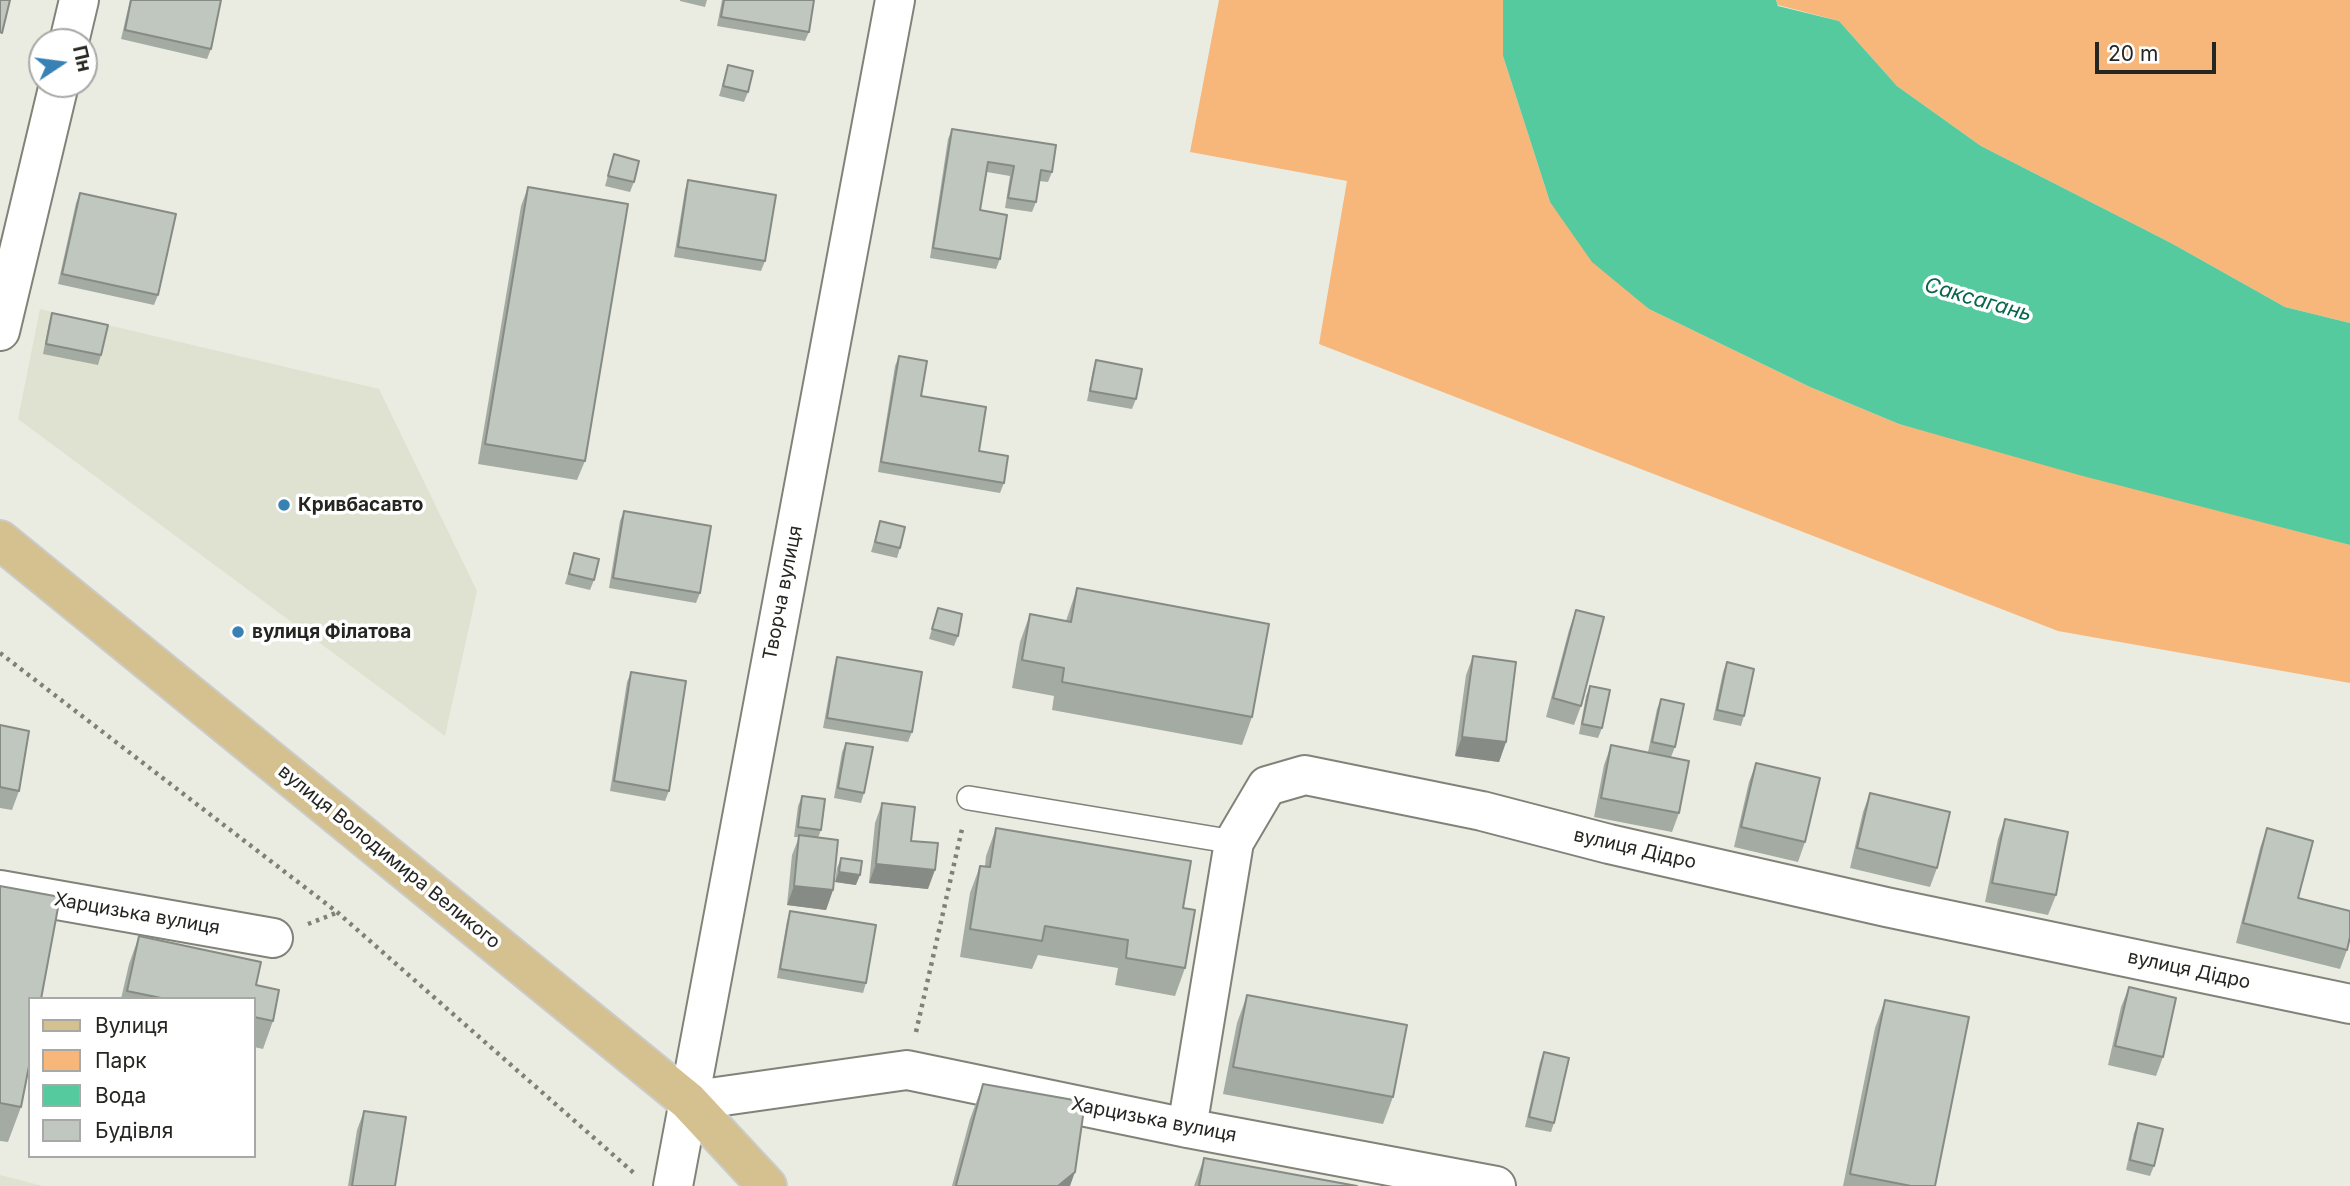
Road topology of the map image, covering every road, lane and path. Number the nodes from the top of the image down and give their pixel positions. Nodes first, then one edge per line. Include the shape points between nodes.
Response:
1 (79, 0) edge
2 (895, 0) edge
3 (72, 28) edge
4 (56, 98) edge
5 (0, 331) edge
6 (0, 540) edge
7 (0, 653) edge
8 (969, 798) joint
9 (1234, 842) junction
10 (0, 890) edge
11 (274, 937) dead end
12 (2350, 1004) edge
13 (907, 1070) junction
14 (688, 1101) junction
15 (1187, 1128) junction
16 (1433, 1179) edge
17 (656, 1181) edge
18 (767, 1186) edge
19 (1496, 1186) edge

1 - 3 street
2 - 14 street, Творча вулиця
4 - 5 street
6 - 14 main road, вулиця Володимира Великого
7 - 17 path via 337,912
8 - 9 lane
8 - 13 path
9 - 12 street, вулиця Дідро via 1267,786 1305,775 1482,811 1886,907
9 - 15 street, вулиця Дідро
10 - 11 street, Харцизька вулиця
13 - 14 street, Харцизька вулиця
13 - 15 street, Харцизька вулиця
14 - 17 street, Творча вулиця
14 - 18 main road, вулиця Володимира Великого
15 - 16 street, Харцизька вулиця
16 - 19 street, Харцизька вулиця

